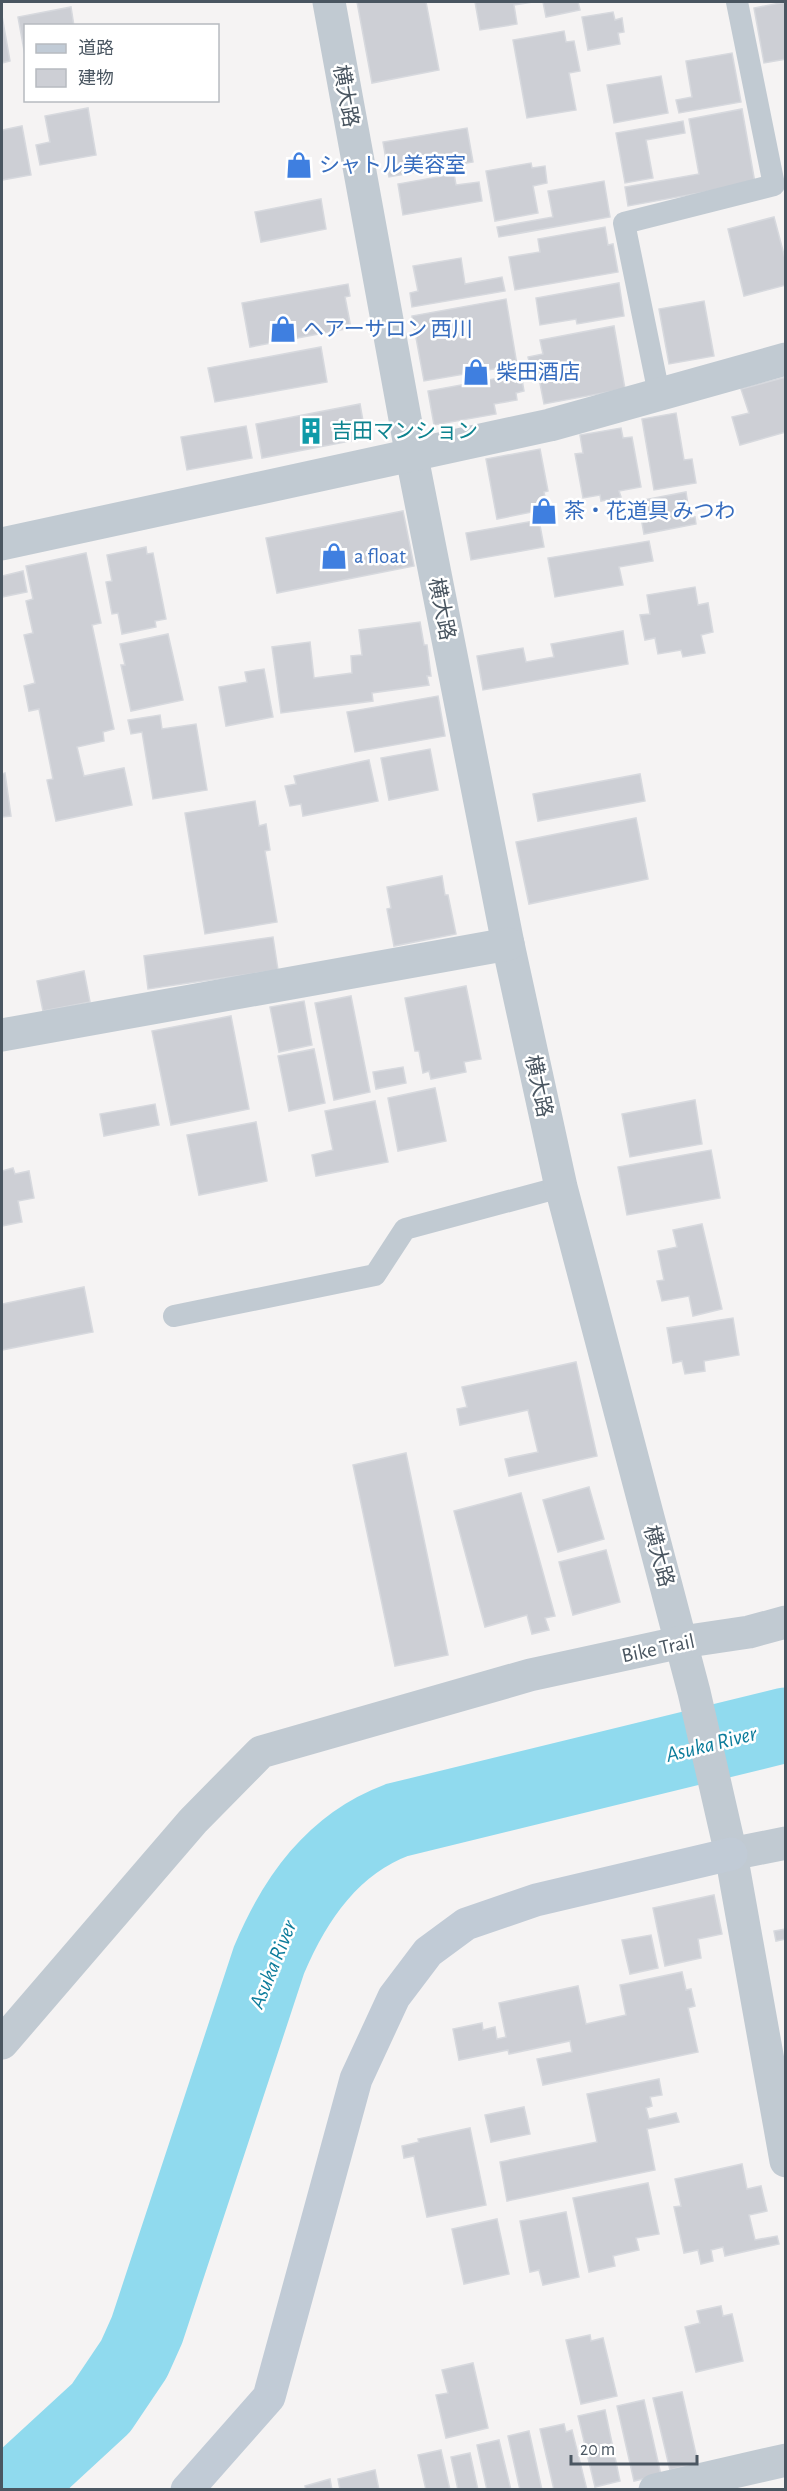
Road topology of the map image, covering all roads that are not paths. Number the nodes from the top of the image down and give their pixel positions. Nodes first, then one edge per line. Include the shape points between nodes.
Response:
1 (329, 2) edge
2 (737, 2) edge
3 (786, 359) edge
4 (659, 394) junction
5 (412, 457) junction
6 (2, 544) edge
7 (508, 944) junction
8 (2, 1035) edge
9 (561, 1187) junction
10 (174, 1316) dead end
11 (786, 1622) edge
12 (682, 1642) junction
13 (786, 1843) edge
14 (731, 1854) junction
15 (2, 2043) edge
16 (786, 2161) edge
17 (786, 2460) edge
18 (187, 2490) edge
19 (655, 2490) edge

1 - 5 street, 横大路
2 - 4 lane via 774,185 624,223
3 - 4 street
4 - 5 street via 550,425
5 - 6 street
5 - 7 street, 横大路
7 - 8 street
7 - 9 street, 横大路
9 - 10 lane via 405,1229 375,1275
9 - 12 street, 横大路
11 - 12 street, Bike Trail
12 - 14 street, 横大路
12 - 15 street, Bike Trail via 530,1675 261,1752 193,1821
13 - 14 street
14 - 16 street, 横大路
14 - 18 street via 536,1900 466,1924 428,1952 394,1997 356,2079 268,2397
17 - 19 street

